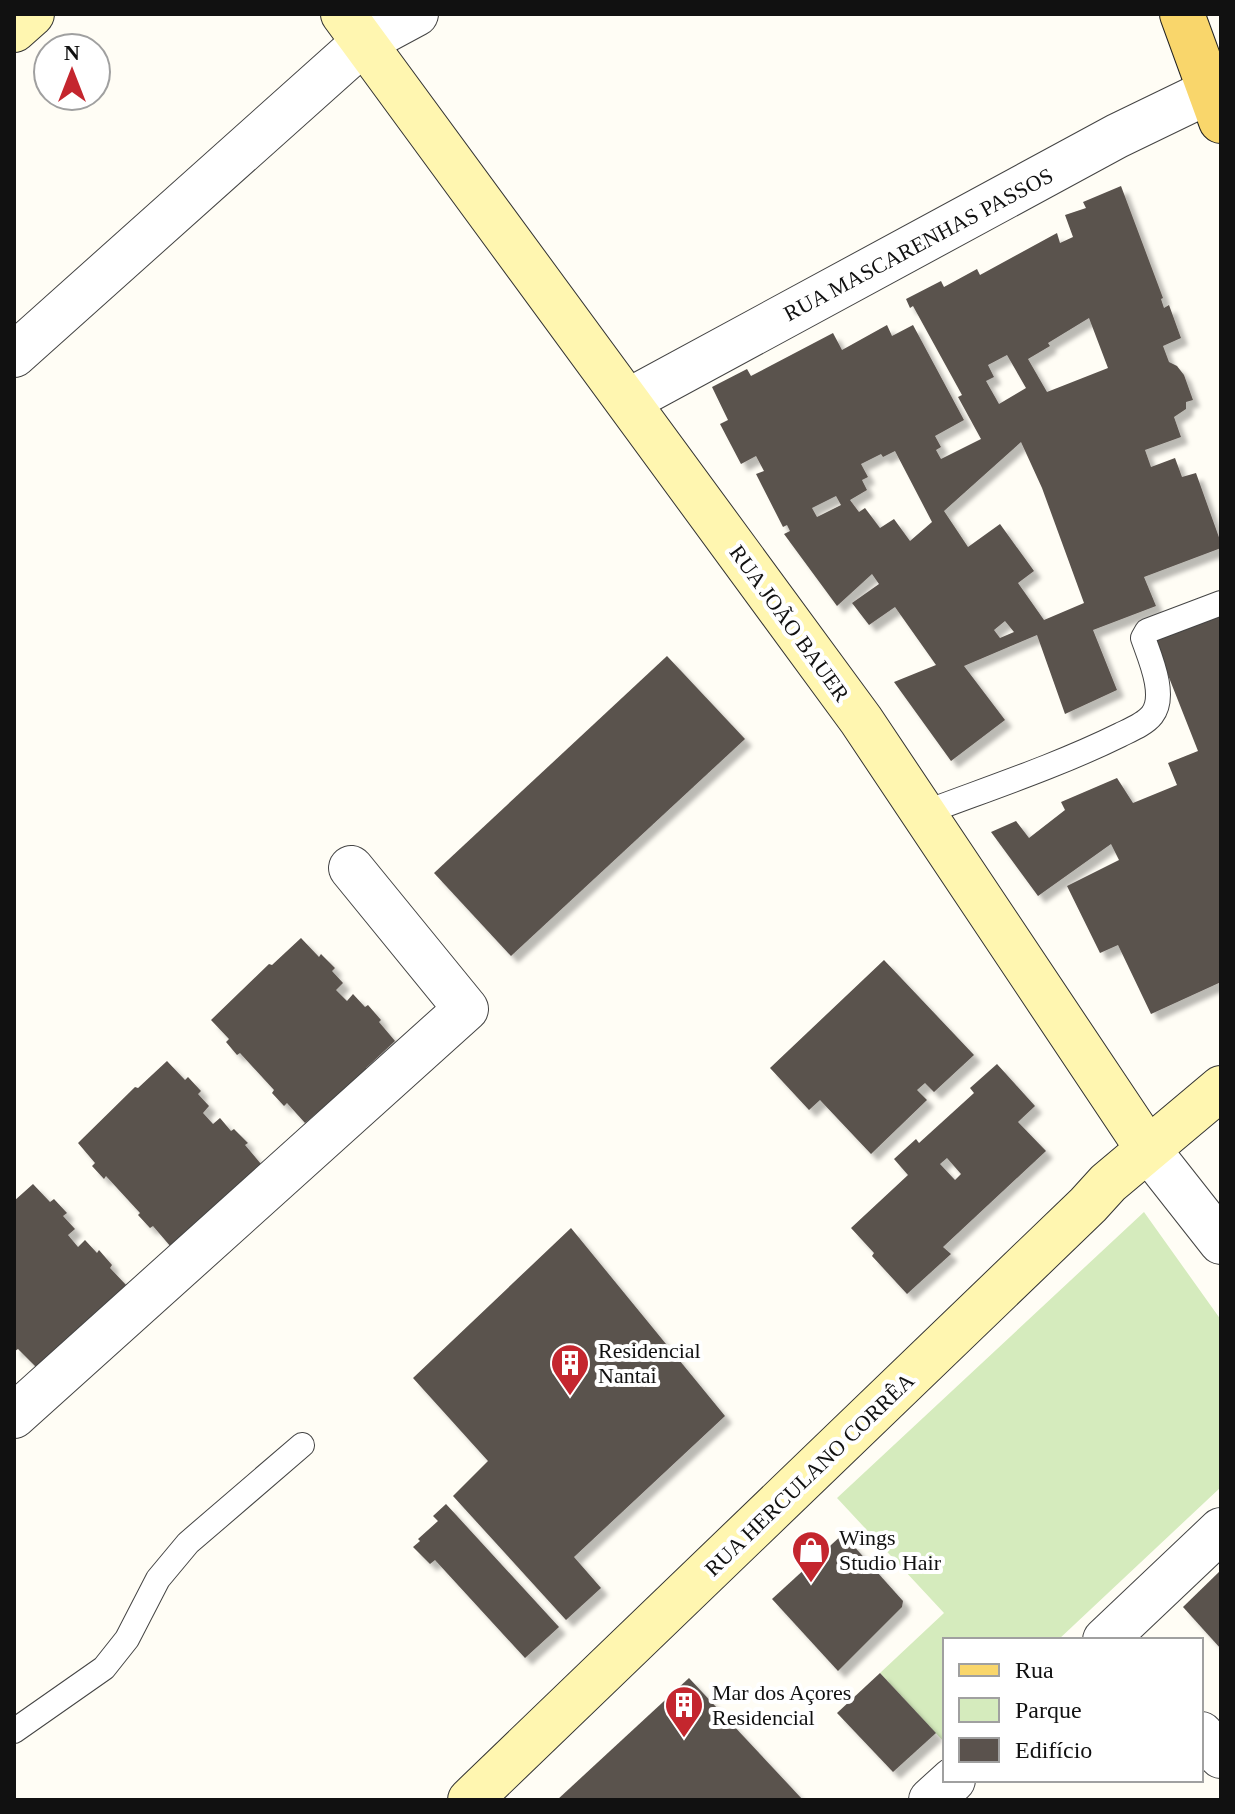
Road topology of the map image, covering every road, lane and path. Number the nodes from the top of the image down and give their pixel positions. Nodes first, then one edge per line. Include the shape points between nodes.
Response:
1 (32, 14) edge
2 (416, 14) edge
3 (1182, 14) edge
4 (353, 28) edge
5 (14, 30) edge
6 (1216, 106) edge
7 (14, 355) edge
8 (628, 401) junction
9 (1221, 603) edge
10 (924, 813) junction
11 (351, 868) dead end
12 (1221, 1088) edge
13 (1147, 1148) junction
14 (1221, 1242) edge
15 (14, 1416) edge
16 (302, 1445) dead end
17 (1221, 1530) edge
18 (1112, 1638) edge
19 (14, 1731) edge
20 (1203, 1736) edge
21 (1221, 1756) edge
22 (951, 1782) edge
23 (470, 1800) edge
24 (931, 1800) edge

1 - 5 street
2 - 4 street
3 - 6 main road
4 - 7 street
4 - 8 street, RUA JOÃO BAUER
6 - 8 street, RUA MASCARENHAS PASSOS via 1117,136
8 - 10 street, RUA JOÃO BAUER
9 - 10 lane via 1147,631 1143,638 1159,696 1152,715 1089,750
10 - 13 street, RUA JOÃO BAUER
11 - 15 street via 466,1009
12 - 13 street, RUA HERCULANO CORRÊA
13 - 14 street, RUA JOÃO BAUER
13 - 23 street, RUA HERCULANO CORRÊA
16 - 19 lane via 188,1543 158,1579 127,1639 104,1668
17 - 18 street
20 - 21 street
22 - 24 street

